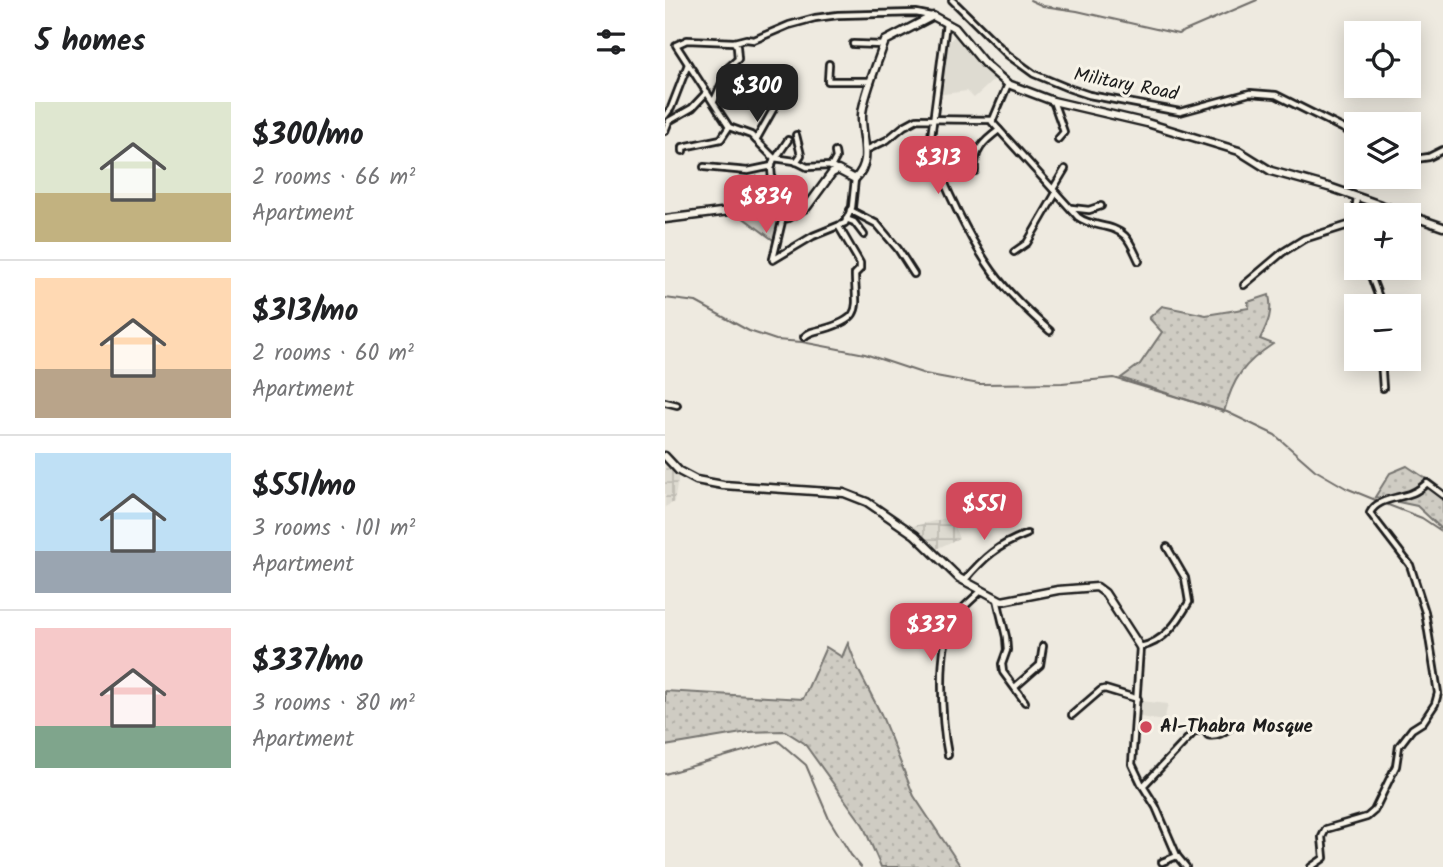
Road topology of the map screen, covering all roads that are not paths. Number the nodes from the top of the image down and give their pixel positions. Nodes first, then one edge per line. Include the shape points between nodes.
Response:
1 (952, 0) edge
2 (933, 16) junction
3 (946, 23) junction
4 (734, 42) junction
5 (853, 44) dead end
6 (883, 45) junction
7 (688, 64) junction
8 (829, 64) dead end
9 (872, 80) junction
10 (1007, 84) junction
11 (707, 93) junction
12 (1053, 101) junction
13 (713, 102) junction
14 (774, 108) dead end
15 (665, 116) edge
16 (933, 120) junction
17 (993, 120) junction
18 (729, 127) junction
19 (1344, 129) edge
20 (999, 130) junction
21 (665, 131) edge
22 (796, 135) dead end
23 (1059, 139) dead end
24 (756, 140) junction
25 (788, 140) dead end
26 (866, 150) junction
27 (1443, 150) edge
28 (683, 151) dead end
29 (835, 152) dead end
30 (775, 158) junction
31 (1421, 159) edge
32 (796, 162) junction
33 (772, 166) junction
34 (704, 167) dead end
35 (835, 169) junction
36 (1065, 169) dead end
37 (975, 172) dead end
38 (855, 179) junction
39 (1054, 191) junction
40 (1357, 197) junction
41 (749, 203) junction
42 (1357, 203) edge
43 (1101, 206) dead end
44 (1069, 207) junction
45 (850, 210) junction
46 (783, 217) junction
47 (665, 219) edge
48 (846, 219) junction
49 (1344, 226) edge
50 (839, 227) junction
51 (1443, 227) edge
52 (864, 234) dead end
53 (1014, 252) dead end
54 (1139, 261) dead end
55 (914, 274) dead end
56 (1244, 285) dead end
57 (1050, 331) dead end
58 (804, 337) dead end
59 (1382, 371) edge
60 (1384, 388) dead end
61 (665, 402) edge
62 (677, 405) dead end
63 (665, 456) edge
64 (1443, 495) edge
65 (1027, 534) dead end
66 (1167, 547) dead end
67 (964, 581) junction
68 (981, 591) junction
69 (997, 599) junction
70 (1043, 646) dead end
71 (1140, 648) junction
72 (1015, 687) junction
73 (1138, 699) junction
74 (1025, 702) dead end
75 (1072, 715) dead end
76 (1231, 727) dead end
77 (948, 755) dead end
78 (1143, 786) junction
79 (1177, 856) junction
80 (1162, 862) dead end
81 (1187, 867) edge
82 (1311, 867) edge

1 - 19 street, Military Road via 1008,55 1060,85 1180,112 1250,93 1276,94
2 - 3 street
2 - 4 street via 883,13 815,18 754,40
2 - 6 street
3 - 10 street
3 - 16 street
4 - 7 street via 687,40 676,45
4 - 13 street via 739,59 729,67
5 - 6 street
6 - 9 street
7 - 11 street
7 - 15 street
8 - 9 street via 828,80
9 - 26 street via 862,114
10 - 12 street
10 - 17 street
11 - 13 street
11 - 21 street via 669,121
12 - 23 street via 1063,132
12 - 40 street via 1239,151 1271,171
13 - 18 street
14 - 24 street
16 - 17 street
16 - 26 street via 917,119
16 - 57 street via 932,153 969,233 992,272
17 - 20 street
18 - 24 street
18 - 28 street via 721,139 683,147
20 - 37 street via 983,142
20 - 39 street
22 - 32 street via 801,155
24 - 30 street
25 - 30 street
26 - 38 street
27 - 31 street
29 - 35 street
30 - 32 street
30 - 33 street
32 - 35 street
33 - 34 street via 748,171
33 - 41 street via 772,180
35 - 38 street
35 - 46 street via 807,207
36 - 39 street
38 - 45 street
39 - 44 street
39 - 53 street via 1027,243
40 - 42 street
40 - 51 street
41 - 46 street
41 - 47 street via 729,211
43 - 44 street via 1089,211
44 - 54 street via 1085,223 1114,228 1126,237
45 - 48 street
45 - 55 street via 877,224
46 - 50 street via 773,260 813,236
48 - 50 street
48 - 52 street
49 - 56 street via 1304,239
50 - 58 street via 860,263 855,274 858,306 854,314
59 - 60 street
61 - 62 street
63 - 67 street via 679,471 697,480 844,493 867,502 915,535
64 - 82 street via 1427,483 1416,492 1372,507 1370,513 1410,565 1425,612 1438,693 1423,722 1399,746 1396,766 1374,811 1326,829 1324,858
65 - 67 street via 1003,543
66 - 71 street via 1185,578 1189,602 1173,627 1155,643
67 - 68 street
68 - 69 street
68 - 77 street via 953,620 944,655
69 - 71 street via 1097,587
69 - 72 street via 1006,637 1003,672
70 - 72 street via 1040,665
71 - 73 street
72 - 74 street
73 - 75 street via 1105,689
73 - 78 street via 1132,764
76 - 78 street via 1213,736 1203,728 1193,733
78 - 79 street
79 - 80 street
79 - 81 street

